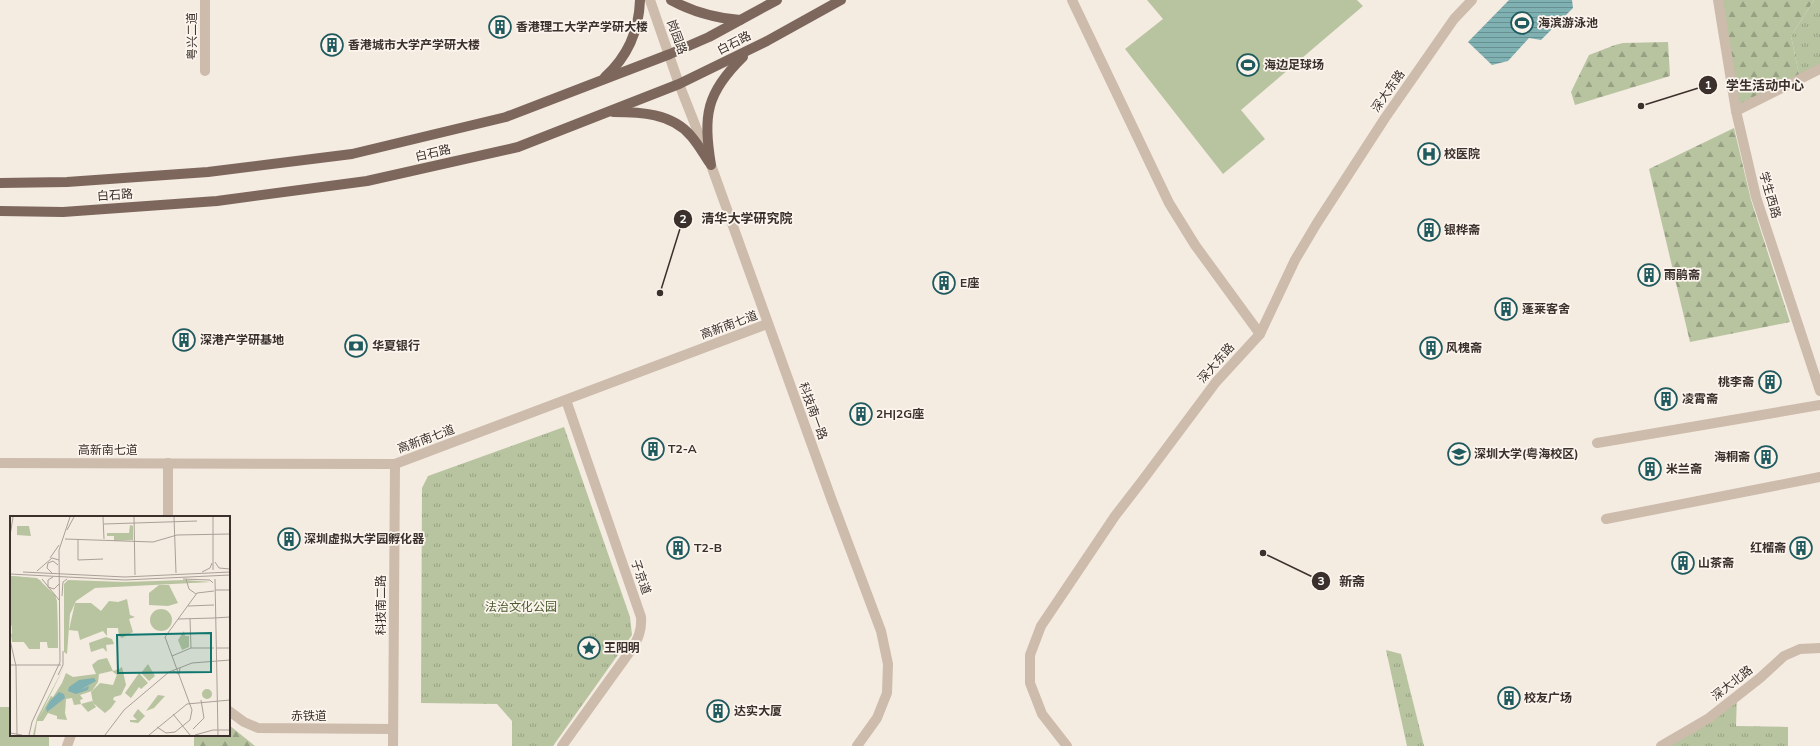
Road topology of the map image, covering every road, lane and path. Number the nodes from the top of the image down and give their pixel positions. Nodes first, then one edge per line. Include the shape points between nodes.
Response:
1 (205, 0) edge
2 (640, 0) edge
3 (650, 0) edge
4 (670, 0) edge
5 (777, 0) edge
6 (841, 0) edge
7 (1072, 0) edge
8 (1472, 0) edge
9 (1718, 0) edge
10 (740, 20) junction
11 (751, 49) junction
12 (670, 54) junction
13 (1820, 69) edge
14 (205, 72) dead end
15 (601, 81) junction
16 (680, 84) junction
17 (608, 112) junction
18 (1736, 112) junction
19 (711, 165) junction
20 (0, 183) edge
21 (0, 211) edge
22 (767, 324) junction
23 (1260, 334) junction
24 (1820, 391) edge
25 (566, 400) junction
26 (1820, 406) edge
27 (1597, 443) dead end
28 (0, 463) edge
29 (168, 463) junction
30 (395, 464) junction
31 (1820, 477) edge
32 (168, 516) edge
33 (1606, 519) dead end
34 (1820, 648) edge
35 (230, 712) edge
36 (393, 729) junction
37 (71, 736) edge
38 (67, 746) edge
39 (393, 746) edge
40 (562, 746) edge
41 (857, 746) edge
42 (1067, 746) edge
43 (1661, 746) edge

1 - 14 street, 粤兴二道
2 - 15 main road via 637,24 630,44 616,67
3 - 12 street, 岗园路
4 - 10 main road via 703,14
5 - 10 main road, 白石路
6 - 11 main road, 白石路
7 - 23 street via 1169,203 1195,245
8 - 23 street, 深大东路 via 1454,19 1385,118 1326,210 1295,260
9 - 18 street, 学生西路
10 - 12 main road, 白石路
11 - 16 main road, 白石路
11 - 19 main road via 730,70 713,94 708,115 707,140
12 - 15 main road, 白石路
12 - 16 street, 岗园路
13 - 18 street
15 - 20 main road, 白石路 via 506,117 352,154 208,172 67,182
16 - 17 main road, 白石路
16 - 19 street, 科技南一路
17 - 19 main road via 652,114 679,125 691,135
17 - 21 main road, 白石路 via 518,147 367,181 217,202 63,212
18 - 24 street, 学生西路 via 1756,197
19 - 22 street, 科技南一路
22 - 25 street, 高新南七道
22 - 41 street, 科技南一路 via 886,649 889,680 887,693 877,718
23 - 42 street, 深大东路 via 1216,382 1115,516 1041,626 1030,655 1030,684 1042,714
25 - 30 street, 高新南七道
25 - 40 street, 子京道 via 641,623 640,636 632,650
26 - 27 street
28 - 29 street, 高新南七道
29 - 30 street, 高新南七道
29 - 32 street
30 - 36 street, 科技南二路
31 - 33 street
34 - 43 street, 深大北路 via 1800,649 1784,656 1709,718
35 - 36 street, 赤铁道 via 258,728
36 - 39 street, 科技南二路
37 - 38 street

